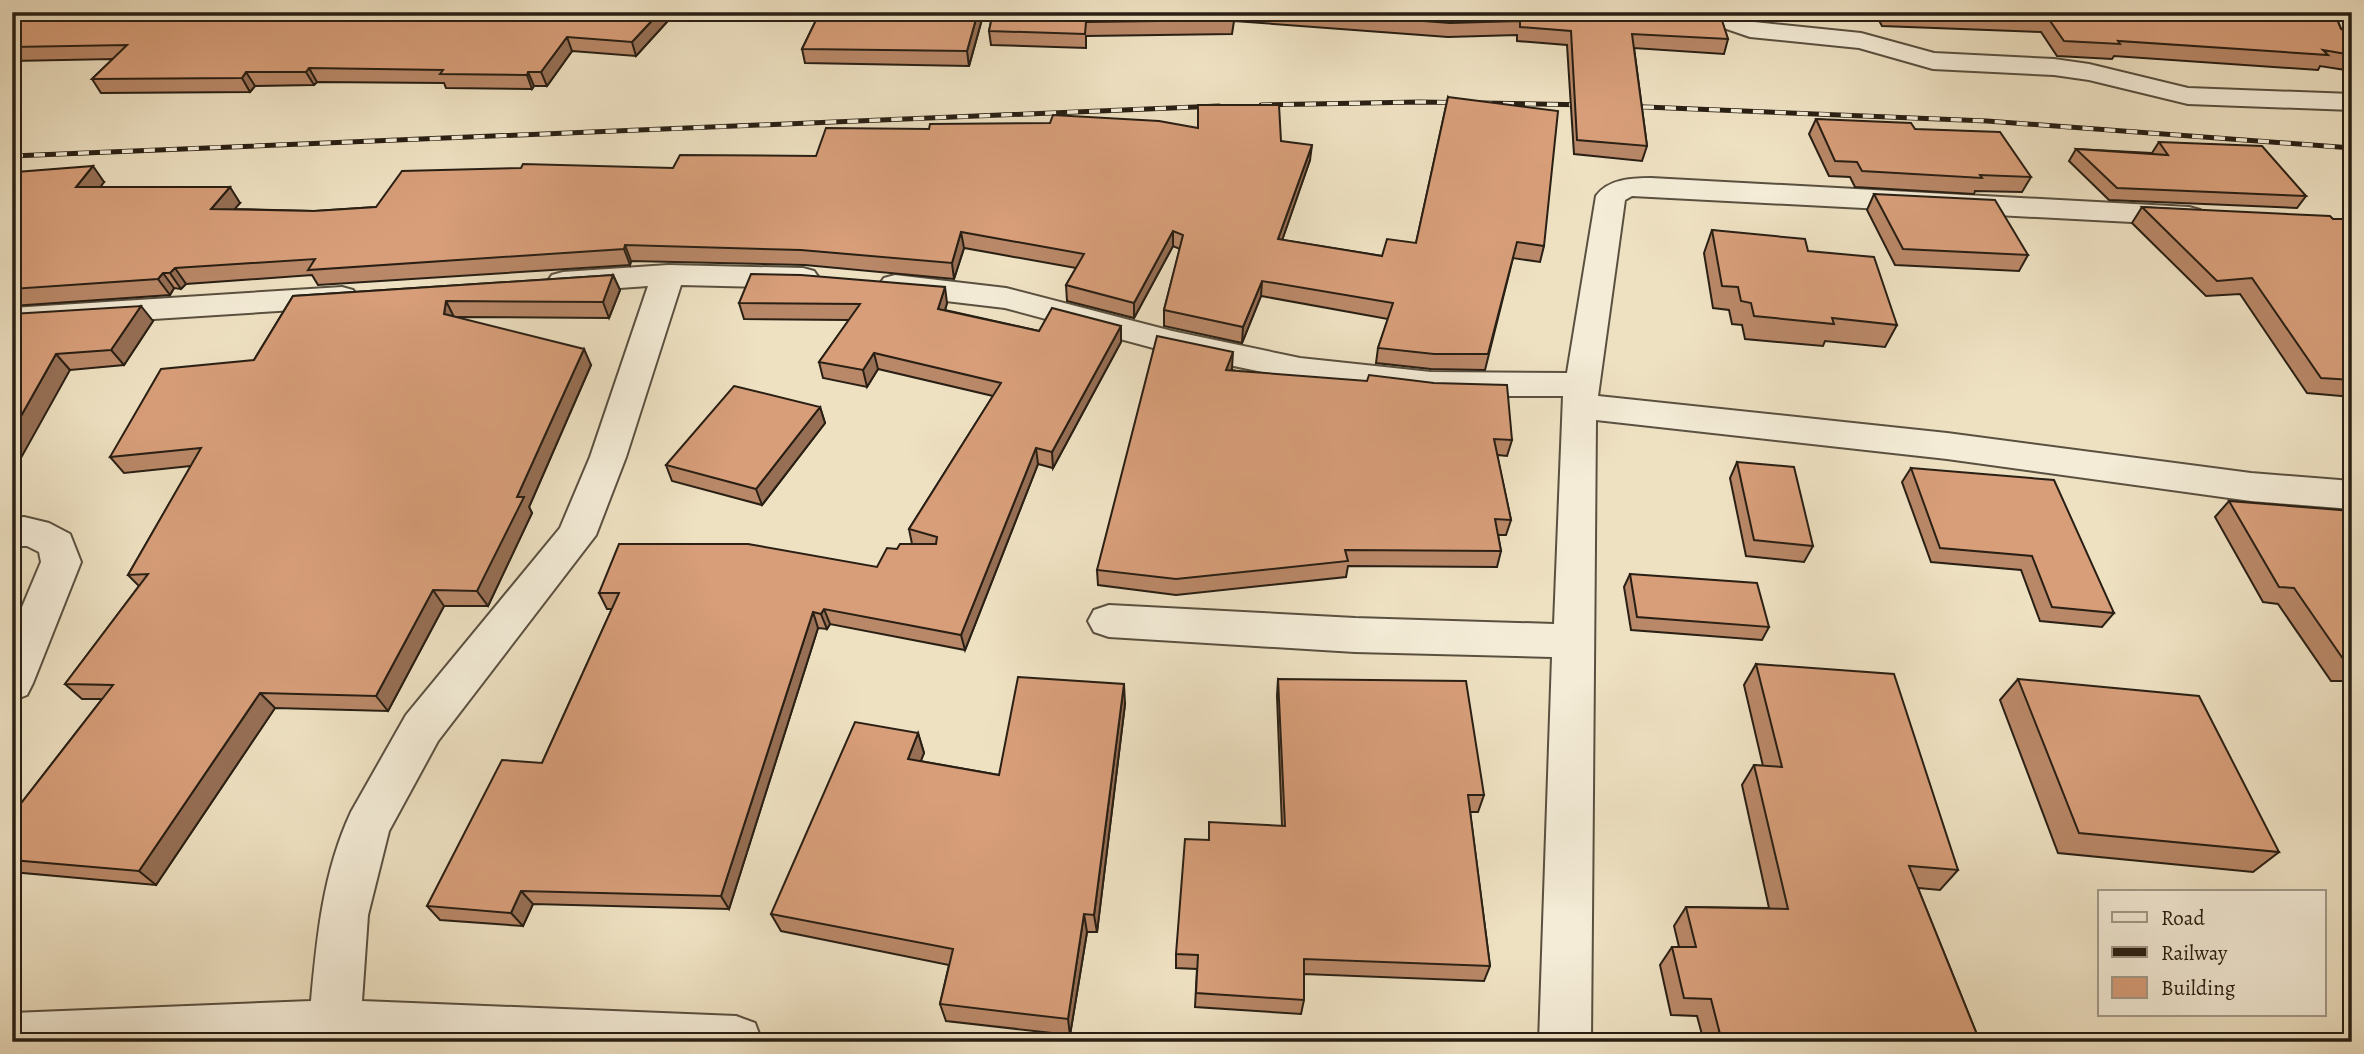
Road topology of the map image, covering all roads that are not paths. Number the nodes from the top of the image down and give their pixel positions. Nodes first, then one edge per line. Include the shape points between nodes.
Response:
1 (1715, 12) edge
2 (2352, 103) edge
3 (2220, 217) edge
4 (668, 275) junction
5 (830, 280) edge
6 (869, 283) edge
7 (529, 285) edge
8 (378, 295) edge
9 (12, 318) edge
10 (1579, 396) junction
11 (2352, 495) edge
12 (12, 532) edge
13 (1109, 621) dead end
14 (1575, 641) junction
15 (12, 683) edge
16 (335, 1026) junction
17 (12, 1039) edge
18 (736, 1042) edge
19 (1565, 1042) edge

1 - 2 street via 1750,29 1842,38 1933,61 2066,69 2188,96
3 - 10 street via 1676,188 1617,191 1611,197
4 - 5 street
4 - 7 street
4 - 16 street via 577,535 422,728 368,827 343,915
6 - 10 street via 1006,298 1172,342 1300,369
8 - 9 street
10 - 11 street via 2251,487
10 - 14 street
12 - 15 street via 40,533 56,544 61,562
13 - 14 street
14 - 19 street
16 - 17 street
16 - 18 street

